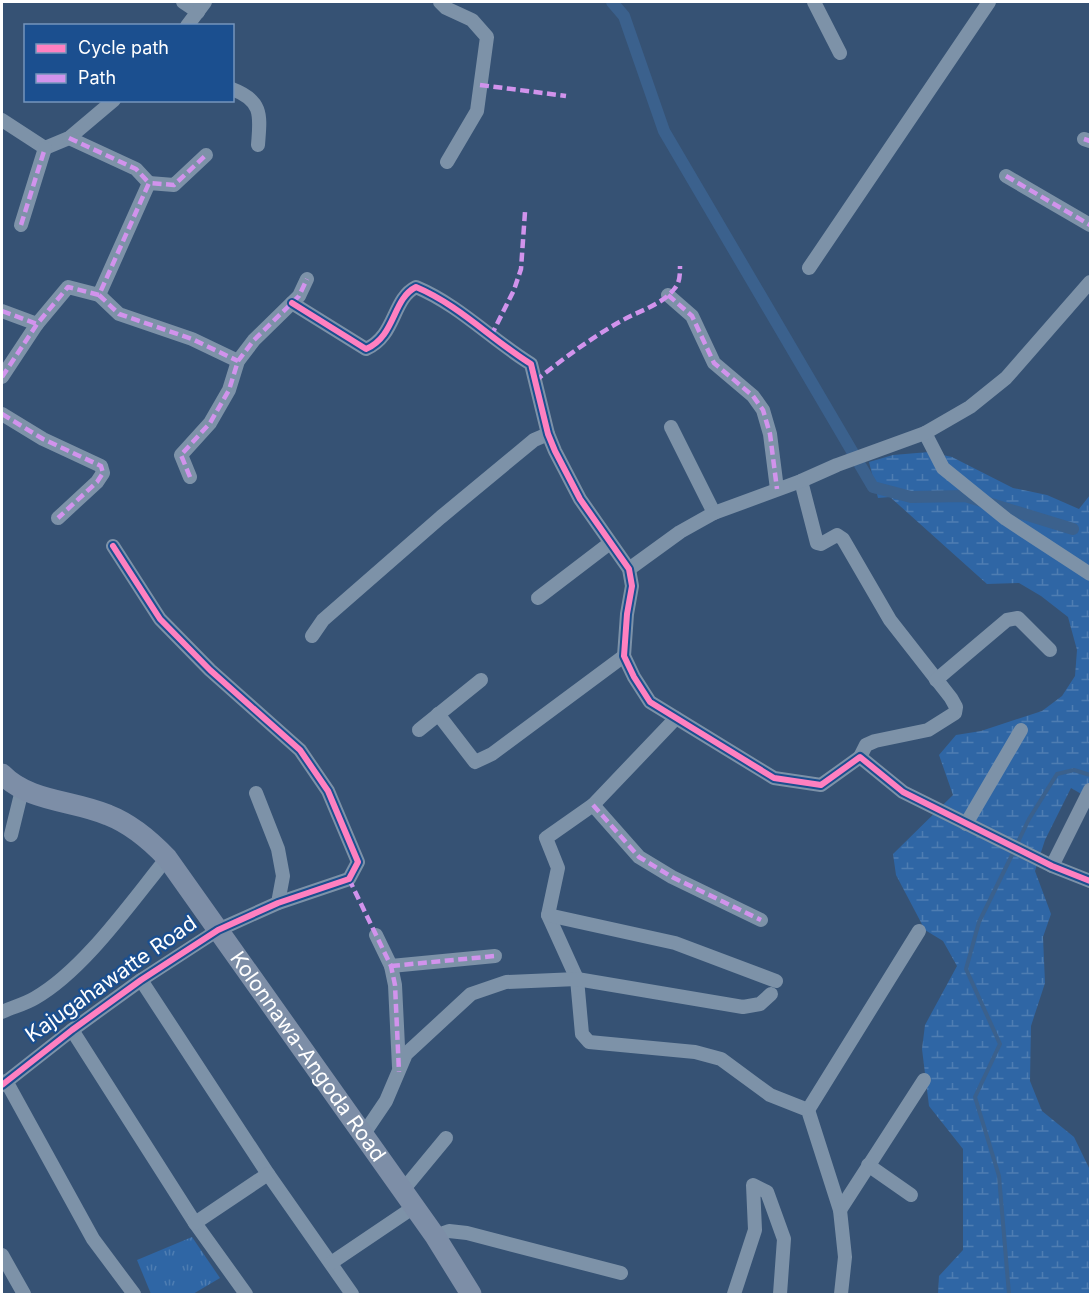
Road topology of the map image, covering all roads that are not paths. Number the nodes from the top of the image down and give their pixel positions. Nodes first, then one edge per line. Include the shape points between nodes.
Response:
1 (183, 2) edge
2 (440, 2) edge
3 (814, 2) edge
4 (989, 2) edge
5 (201, 7) edge
6 (188, 24) edge
7 (840, 53) dead end
8 (234, 90) edge
9 (112, 102) edge
10 (2, 120) edge
11 (69, 138) junction
12 (258, 146) dead end
13 (45, 148) junction
14 (206, 155) dead end
15 (447, 162) dead end
16 (1006, 176) dead end
17 (149, 183) junction
18 (21, 225) dead end
19 (1090, 225) edge
20 (809, 268) dead end
21 (307, 279) dead end
22 (1090, 282) edge
23 (99, 295) junction
24 (668, 295) dead end
25 (292, 303) junction
26 (2, 311) edge
27 (37, 324) junction
28 (238, 361) junction
29 (2, 377) edge
30 (2, 414) edge
31 (671, 427) dead end
32 (925, 433) junction
33 (548, 434) junction
34 (190, 477) dead end
35 (801, 481) junction
36 (777, 489) junction
37 (714, 513) junction
38 (58, 518) dead end
39 (609, 543) junction
40 (113, 546) dead end
41 (629, 569) junction
42 (1090, 574) edge
43 (538, 597) dead end
44 (312, 636) dead end
45 (1050, 650) dead end
46 (624, 656) junction
47 (481, 680) dead end
48 (936, 680) junction
49 (438, 714) junction
50 (676, 718) junction
51 (419, 730) dead end
52 (1021, 730) dead end
53 (860, 757) junction
54 (2, 774) edge
55 (22, 790) junction
56 (1090, 790) edge
57 (256, 793) dead end
58 (593, 805) junction
59 (966, 824) junction
60 (11, 835) dead end
61 (167, 858) junction
62 (1052, 866) junction
63 (1090, 881) edge
64 (278, 903) junction
65 (548, 915) junction
66 (761, 920) dead end
67 (218, 930) junction
68 (919, 931) dead end
69 (376, 935) dead end
70 (495, 956) dead end
71 (391, 966) junction
72 (577, 979) junction
73 (141, 980) junction
74 (2, 1012) edge
75 (72, 1030) junction
76 (399, 1072) junction
77 (924, 1080) dead end
78 (4, 1083) edge
79 (807, 1110) junction
80 (363, 1135) junction
81 (446, 1138) dead end
82 (868, 1165) junction
83 (268, 1174) junction
84 (911, 1194) dead end
85 (408, 1199) junction
86 (840, 1210) junction
87 (195, 1223) junction
88 (435, 1236) junction
89 (2, 1255) edge
90 (331, 1263) junction
91 (621, 1273) dead end
92 (24, 1294) edge
93 (134, 1294) edge
94 (246, 1294) edge
95 (352, 1294) edge
96 (471, 1294) edge
97 (734, 1294) edge
98 (780, 1294) edge
99 (841, 1294) edge

1 - 5 street
2 - 15 street via 472,20 487,37 477,111
3 - 7 street
4 - 20 street
5 - 6 street
8 - 12 street via 251,100 260,113
9 - 11 street
10 - 13 street
11 - 13 street
11 - 17 street via 136,169
13 - 18 street
14 - 17 street via 174,186
16 - 19 street
17 - 23 street
21 - 25 street
22 - 32 street via 1005,378 970,407
23 - 27 street via 68,287
23 - 28 street via 119,314 192,339
24 - 36 street via 692,316 714,363 753,396 763,410
25 - 28 street
25 - 33 street via 366,349 376,345 393,322 406,292 416,287 427,291 531,364
26 - 27 street
27 - 29 street
28 - 34 street via 229,390 210,423 181,455
30 - 38 street via 101,466 103,472 97,482
31 - 37 street
32 - 35 street
32 - 42 street via 943,468 1006,519
33 - 39 street via 580,499
33 - 44 street via 534,440 441,517 323,620
35 - 36 street
35 - 48 street via 817,543 837,535 843,539 890,620
36 - 37 street
37 - 41 street
39 - 41 street
39 - 43 street
40 - 64 street, Kajugahawatte Road via 160,619 210,670 300,750 328,791 358,862 350,879
41 - 46 street via 632,586
45 - 48 street via 1018,618 1013,618
46 - 49 street via 492,754 475,762
46 - 50 street via 650,702
47 - 49 street
48 - 53 street via 951,698 955,713 928,730 874,741 866,745
49 - 51 street
50 - 53 street via 774,778 821,785
50 - 58 street
52 - 59 street
53 - 59 street via 903,792
54 - 55 main road, Kolonnawa-Angoda Road
55 - 60 street
55 - 61 main road, Kolonnawa-Angoda Road via 107,814 144,836
56 - 62 street
57 - 64 street via 278,849 283,876
58 - 65 street via 546,838 558,868
58 - 66 street via 639,857
59 - 62 street
61 - 67 main road, Kolonnawa-Angoda Road
61 - 74 street via 71,972 35,998
62 - 63 street
64 - 67 street, Kajugahawatte Road
65 - 72 street
65 - 72 street via 675,943 774,988 760,1005 743,1007
67 - 73 street, Kajugahawatte Road
67 - 80 main road, Kolonnawa-Angoda Road
68 - 79 street
69 - 71 street
70 - 71 street
71 - 76 street
72 - 76 street via 506,982 471,994 406,1054
72 - 79 street via 582,1034 589,1042 695,1052 721,1059 770,1095
73 - 75 street, Kajugahawatte Road
73 - 83 street
75 - 78 street, Kajugahawatte Road
75 - 87 street
76 - 80 street via 386,1101
77 - 82 street
78 - 93 street via 93,1239
79 - 86 street
80 - 85 main road, Kolonnawa-Angoda Road
81 - 85 street
82 - 84 street
82 - 86 street
83 - 87 street
83 - 90 street
85 - 88 main road, Kolonnawa-Angoda Road
85 - 90 street
86 - 99 street via 845,1257
87 - 94 street
88 - 91 street via 449,1231 467,1233
88 - 96 main road, Kolonnawa-Angoda Road
89 - 92 street
90 - 95 street
97 - 98 street via 755,1230 753,1185 767,1192 784,1239

